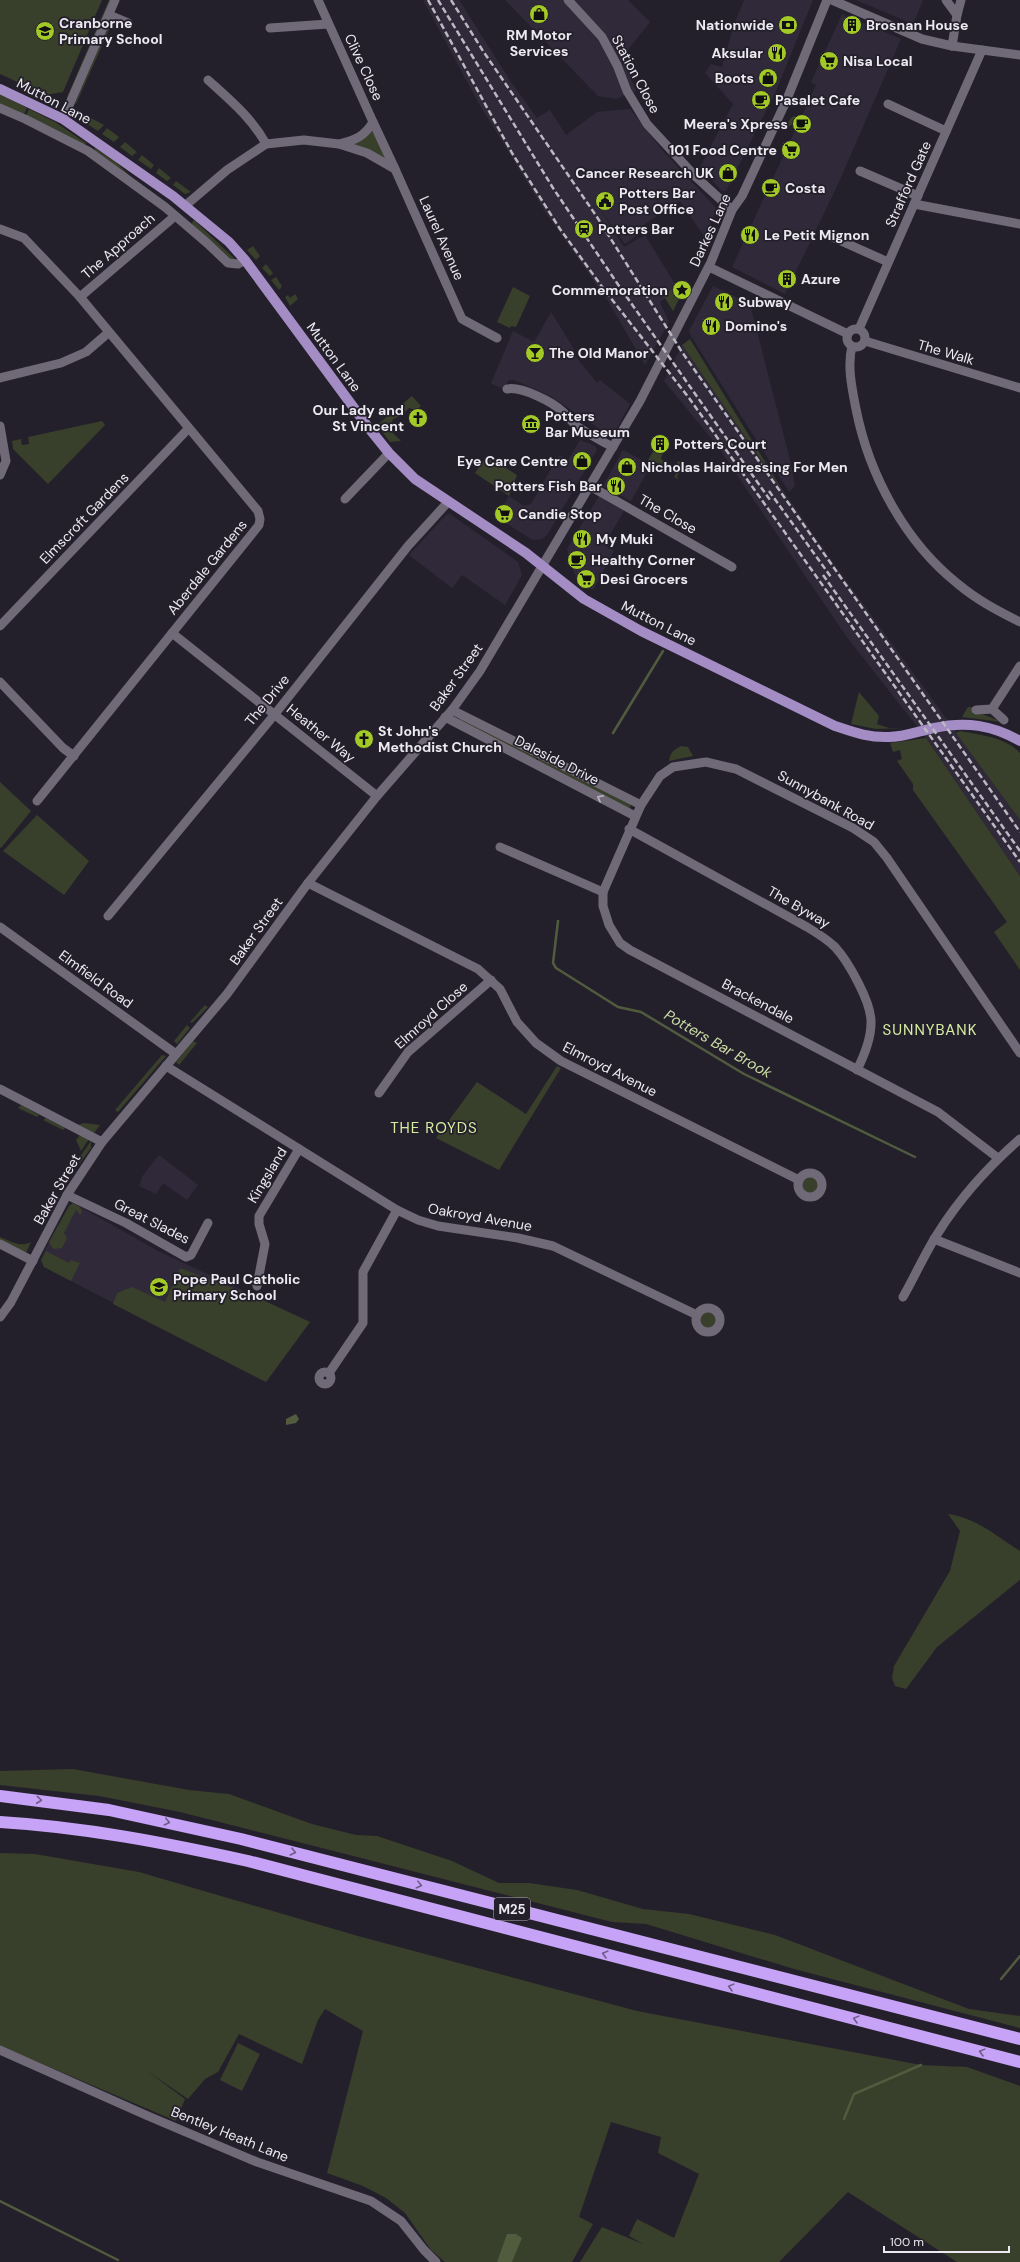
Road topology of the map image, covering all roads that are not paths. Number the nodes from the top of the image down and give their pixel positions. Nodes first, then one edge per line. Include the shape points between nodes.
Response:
1 (115, 0) edge
2 (318, 0) edge
3 (568, 0) edge
4 (827, 0) edge
5 (832, 0) edge
6 (946, 0) edge
7 (961, 0) edge
8 (109, 15) junction
9 (956, 15) junction
10 (128, 23) dead end
11 (328, 24) junction
12 (270, 28) dead end
13 (952, 46) junction
14 (982, 50) junction
15 (1020, 55) edge
16 (208, 80) dead end
17 (0, 88) edge
18 (888, 104) dead end
19 (0, 108) edge
20 (63, 119) junction
21 (373, 122) junction
22 (946, 130) junction
23 (95, 140) junction
24 (266, 144) junction
25 (339, 144) junction
26 (88, 151) junction
27 (395, 169) junction
28 (860, 170) dead end
29 (916, 200) junction
30 (186, 205) junction
31 (732, 210) junction
32 (174, 216) junction
33 (1020, 224) edge
34 (0, 229) edge
35 (830, 236) dead end
36 (245, 260) junction
37 (888, 262) junction
38 (709, 267) junction
39 (80, 297) junction
40 (859, 329) junction
41 (108, 333) junction
42 (848, 334) junction
43 (497, 338) dead end
44 (865, 341) junction
45 (852, 346) junction
46 (0, 378) edge
47 (1020, 388) edge
48 (507, 389) dead end
49 (0, 426) edge
50 (188, 429) junction
51 (613, 447) junction
52 (389, 453) junction
53 (0, 475) edge
54 (590, 486) junction
55 (345, 499) dead end
56 (448, 502) junction
57 (543, 567) junction
58 (732, 567) dead end
59 (1020, 622) edge
60 (0, 626) edge
61 (172, 633) junction
62 (1020, 666) edge
63 (0, 682) edge
64 (992, 709) junction
65 (976, 710) dead end
66 (448, 713) junction
67 (275, 714) junction
68 (1004, 720) dead end
69 (1020, 742) edge
70 (74, 756) junction
71 (377, 796) junction
72 (37, 801) dead end
73 (640, 805) junction
74 (635, 816) junction
75 (629, 829) junction
76 (500, 848) dead end
77 (308, 883) junction
78 (603, 892) junction
79 (108, 916) dead end
80 (0, 928) edge
81 (491, 980) junction
82 (1020, 1053) edge
83 (176, 1054) junction
84 (166, 1066) junction
85 (857, 1070) junction
86 (0, 1090) edge
87 (379, 1094) dead end
88 (1020, 1139) edge
89 (102, 1142) junction
90 (299, 1149) junction
91 (998, 1158) junction
92 (799, 1180) dead end
93 (67, 1195) junction
94 (397, 1210) junction
95 (208, 1223) dead end
96 (934, 1239) junction
97 (0, 1244) edge
98 (33, 1261) junction
99 (1020, 1273) edge
100 (257, 1286) dead end
101 (903, 1297) dead end
102 (697, 1315) dead end
103 (0, 1317) edge
104 (329, 1373) dead end
105 (0, 1796) edge
106 (0, 1822) edge
107 (1020, 2039) edge
108 (0, 2050) edge
109 (1020, 2062) edge
110 (436, 2262) edge

1 - 8 street
2 - 11 street, Clive Close
3 - 31 street, Station Close via 602,37 627,91 647,124 695,176
4 - 31 street, Darkes Lane via 787,99 742,196
5 - 13 street via 922,39
6 - 9 street
7 - 9 street
8 - 10 street
8 - 20 street
9 - 13 street
11 - 12 street, Clive Close
11 - 21 street, Clive Close
13 - 14 street
14 - 15 street
14 - 22 street, Strafford Gate
16 - 24 street via 254,124
17 - 20 main road, Mutton Lane
18 - 22 street
19 - 26 street, Mutton Lane
20 - 23 main road, Mutton Lane
21 - 25 street via 367,133 360,138
21 - 27 street, Laurel Avenue
22 - 29 street, Strafford Gate
23 - 26 street, Mutton Lane
23 - 30 main road, Mutton Lane
24 - 25 street via 304,140
24 - 30 street via 227,170
25 - 27 street via 367,153
26 - 32 street, Mutton Lane
27 - 43 street, Laurel Avenue via 462,319
28 - 29 street
29 - 33 street
29 - 37 street, Strafford Gate
30 - 36 main road, Mutton Lane via 226,238
31 - 38 street, Darkes Lane
32 - 36 street, Mutton Lane via 228,263 238,264
32 - 39 street, The Approach
34 - 39 street, Aberdale Gardens via 24,238
35 - 37 street
36 - 52 main road, Mutton Lane
37 - 40 street, Strafford Gate
38 - 42 street
38 - 51 street, Darkes Lane via 640,401
39 - 41 street, Aberdale Gardens
40 - 42 street via 852,329
40 - 44 street via 865,334
41 - 46 street via 86,352 61,363
41 - 50 street, Aberdale Gardens
42 - 45 street via 847,340
44 - 45 street via 860,346
44 - 47 street, The Walk
45 - 59 street via 850,367 861,433 879,482 891,503 942,570 980,600
48 - 51 street via 521,390 552,404 577,426
49 - 53 street via 6,461
50 - 60 street, Elmscroft Gardens
50 - 61 street, Aberdale Gardens via 258,511 260,519 259,525
51 - 54 street, Darkes Lane
52 - 55 street
52 - 56 main road, Mutton Lane via 415,479
54 - 57 street, Darkes Lane
54 - 58 street, The Close
56 - 57 main road, Mutton Lane via 522,550
56 - 67 street, The Drive via 408,546
57 - 66 street, Baker Street via 480,671
57 - 69 main road, Mutton Lane via 584,599 641,631 835,726 858,734 878,737 954,724 980,725
61 - 67 street, Heather Way
61 - 70 street, Aberdale Gardens
62 - 64 street
63 - 70 street via 63,748
64 - 65 street
64 - 68 street
66 - 71 street, Baker Street
66 - 73 street, Daleside Drive
74 -> 66 street, Daleside Drive
67 - 71 street, Heather Way
67 - 79 street, The Drive
70 - 72 street, Aberdale Gardens
71 - 77 street, Baker Street
73 - 74 street, Sunnybank Road
73 - 82 street, Sunnybank Road via 660,776 673,766 709,762 736,769 865,835 887,858
74 - 75 street, Brackendale
75 - 78 street, Brackendale
75 - 85 street, The Byway via 807,927 834,946 846,962 870,1008 870,1030
76 - 78 street
77 - 81 street, Elmroyd Avenue via 478,969
77 - 83 street, Baker Street via 227,994
78 - 85 street, Brackendale via 603,906 609,925 619,941 630,950
80 - 83 street, Elmfield Road
81 - 87 street, Elmroyd Close via 408,1052
81 - 92 street, Elmroyd Avenue via 500,989 517,1022 536,1043 561,1061
83 - 84 street, Baker Street
84 - 89 street, Baker Street
84 - 90 street, Oakroyd Avenue
85 - 91 street, Brackendale via 938,1112
86 - 89 street
88 - 91 street
89 - 93 street, Baker Street
90 - 94 street, Oakroyd Avenue
90 - 100 street, Kingsland via 260,1216 259,1224 265,1244
91 - 96 street via 958,1204
93 - 95 street, Great Slades via 186,1256 191,1255
93 - 98 street, Baker Street
94 - 102 street, Oakroyd Avenue via 438,1226 553,1246
94 - 104 street via 363,1272 363,1324
96 - 99 street
96 - 101 street
97 - 98 street
98 - 103 street, Baker Street
105 -> 107 highway, M25 via 109,1810 241,1839
109 -> 106 highway, M25 via 248,1861 133,1838
108 - 110 street, Bentley Heath Lane via 257,2162 371,2201 401,2221

